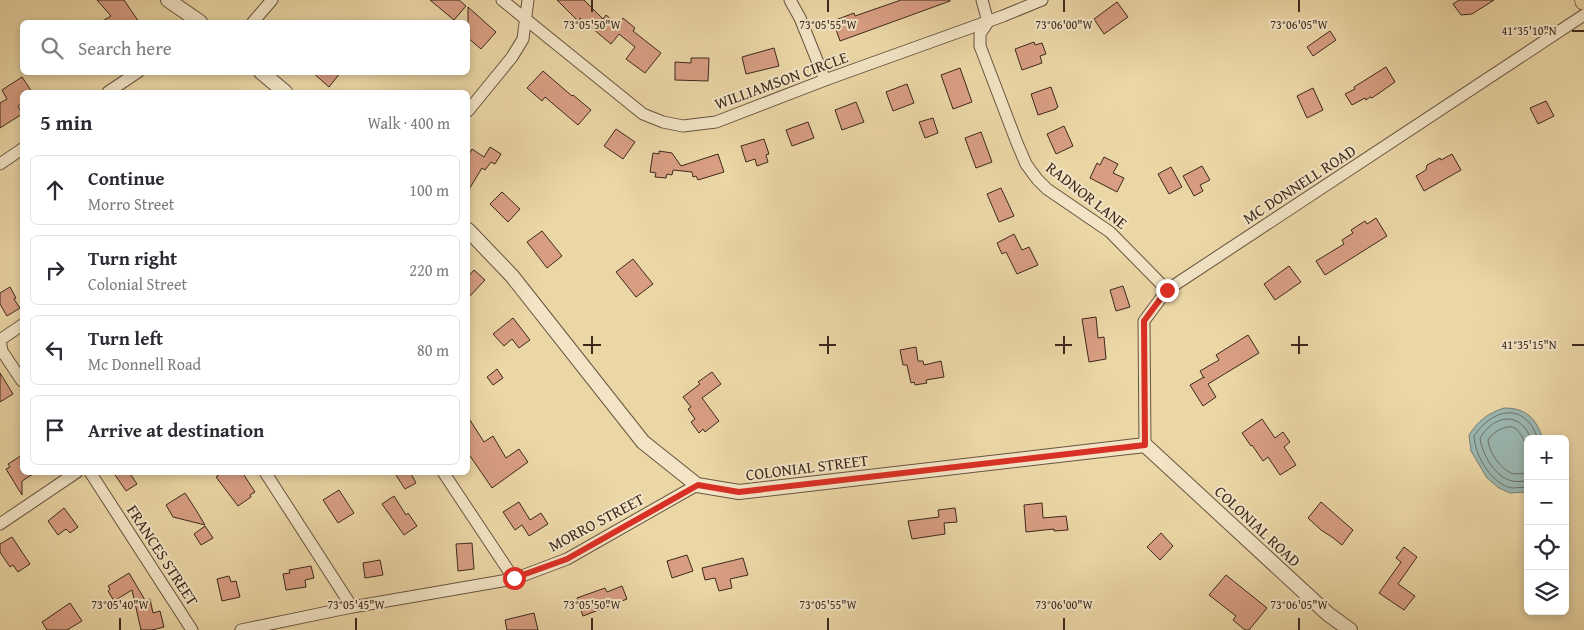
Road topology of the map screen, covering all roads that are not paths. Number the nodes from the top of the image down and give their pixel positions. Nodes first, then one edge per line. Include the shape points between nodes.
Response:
1 (168, 0) edge
2 (272, 0) edge
3 (502, 0) edge
4 (528, 0) edge
5 (790, 0) edge
6 (982, 0) edge
7 (1042, 0) edge
8 (1584, 15) edge
9 (526, 19) junction
10 (197, 20) edge
11 (254, 20) edge
12 (988, 22) junction
13 (134, 75) edge
14 (264, 75) edge
15 (825, 80) junction
16 (111, 90) edge
17 (282, 90) edge
18 (470, 108) edge
19 (20, 150) edge
20 (0, 164) edge
21 (470, 232) edge
22 (1167, 290) junction
23 (20, 326) edge
24 (0, 340) edge
25 (20, 379) edge
26 (1145, 445) junction
27 (73, 475) edge
28 (93, 475) edge
29 (267, 475) edge
30 (445, 475) edge
31 (698, 485) junction
32 (0, 524) edge
33 (514, 578) junction
34 (352, 607) junction
35 (192, 630) edge
36 (241, 630) edge
37 (1350, 630) edge

1 - 10 street
2 - 11 street
3 - 9 street, WILLIAMSON CIRCLE
4 - 9 street
5 - 15 street
6 - 12 street
7 - 12 street, WILLIAMSON CIRCLE
8 - 22 street, MC DONNELL ROAD
9 - 15 street, WILLIAMSON CIRCLE via 644,114 683,126 716,122
9 - 18 street via 523,39
12 - 15 street, WILLIAMSON CIRCLE
12 - 22 street, RADNOR LANE via 980,34 980,46 1026,164 1048,189 1110,232
13 - 16 street
14 - 17 street
19 - 20 street
21 - 31 street, COLONIAL STREET via 512,276 644,442
22 - 26 street, MC DONNELL ROAD via 1144,321
23 - 24 street
24 - 25 street via 2,352
26 - 31 street, COLONIAL STREET via 739,492
26 - 37 street, COLONIAL ROAD via 1328,614
27 - 32 street
28 - 35 street, FRANCES STREET
29 - 34 street
30 - 33 street
31 - 33 street, MORRO STREET via 567,559
33 - 34 street, MORRO STREET
34 - 36 street, MORRO STREET

